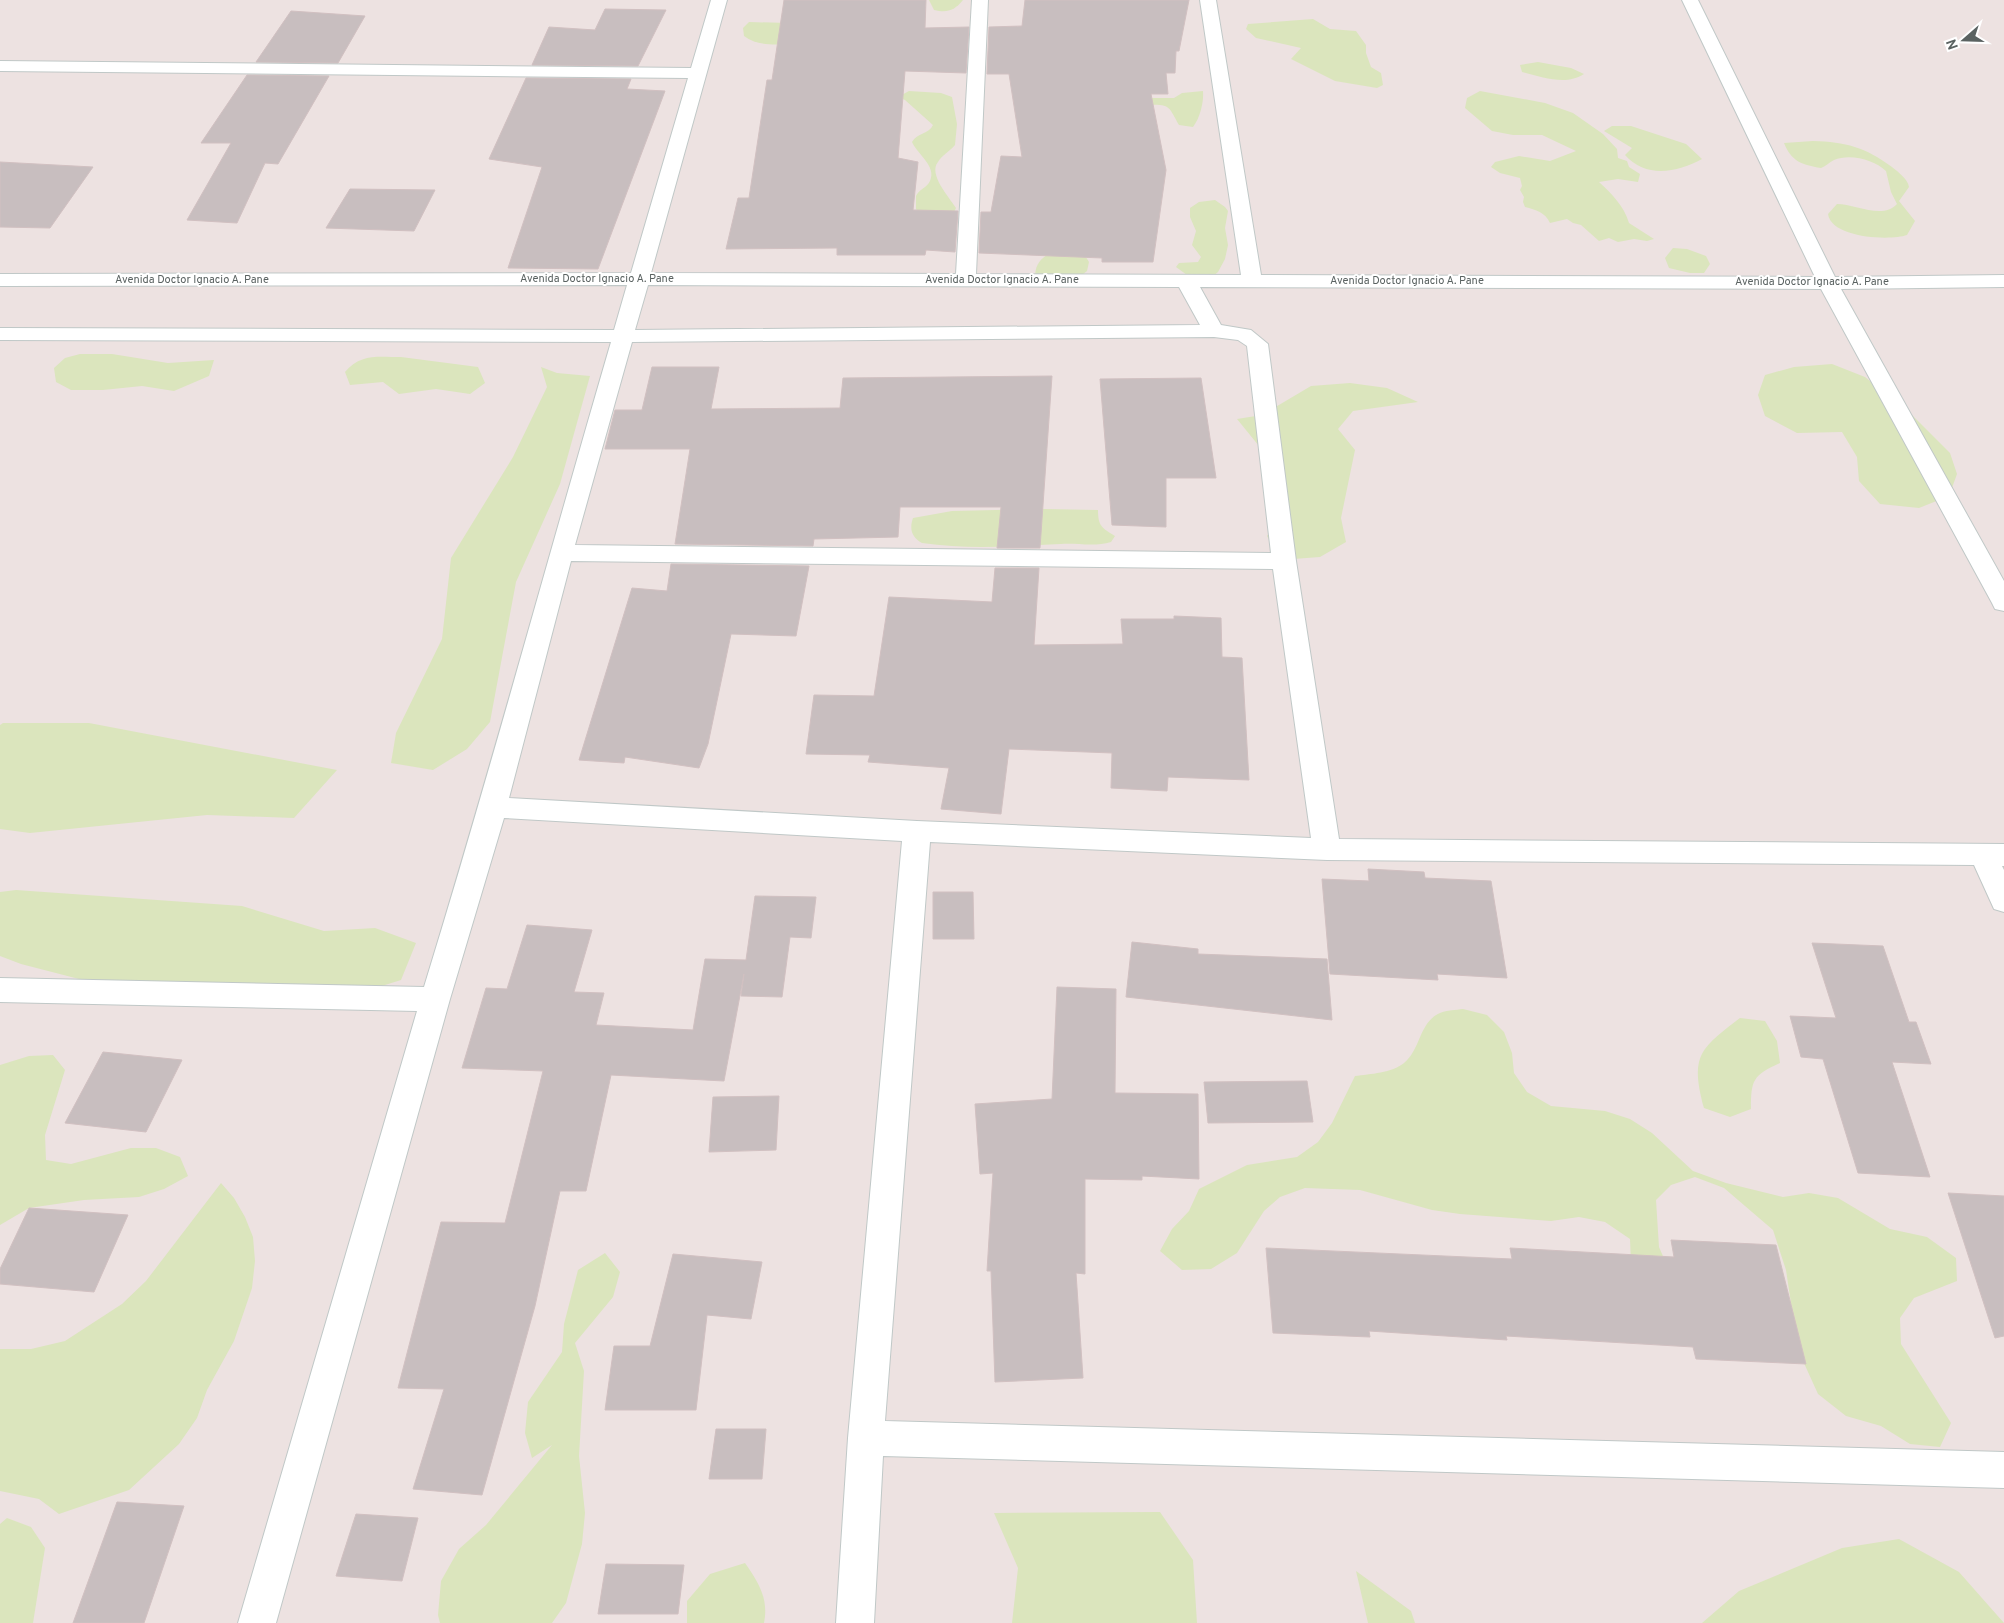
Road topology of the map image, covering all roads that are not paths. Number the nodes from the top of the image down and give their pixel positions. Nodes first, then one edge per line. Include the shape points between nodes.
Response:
1 (718, 0) edge
2 (980, 0) edge
3 (1208, 0) edge
4 (1690, 0) edge
5 (0, 66) edge
6 (698, 73) junction
7 (639, 279) junction
8 (0, 280) edge
9 (966, 280) junction
10 (1186, 281) junction
11 (1252, 281) junction
12 (2004, 281) edge
13 (1828, 283) junction
14 (1214, 331) junction
15 (0, 334) edge
16 (623, 336) junction
17 (561, 553) junction
18 (1284, 561) junction
19 (2004, 603) edge
20 (493, 807) junction
21 (917, 831) junction
22 (1327, 849) junction
23 (1993, 855) edge
24 (2004, 901) edge
25 (0, 990) edge
26 (435, 999) junction
27 (866, 1438) junction
28 (2004, 1470) edge
29 (257, 1623) edge
30 (855, 1623) edge

1 - 6 street
2 - 9 street
3 - 11 street
4 - 13 street
5 - 6 street
6 - 7 street
7 - 8 street, Avenida Doctor Ignacio A. Pane
7 - 9 street, Avenida Doctor Ignacio A. Pane
7 - 16 street
9 - 10 street, Avenida Doctor Ignacio A. Pane
10 - 11 street, Avenida Doctor Ignacio A. Pane
10 - 14 street
11 - 13 street, Avenida Doctor Ignacio A. Pane
12 - 13 street, Avenida Doctor Ignacio A. Pane
13 - 19 street
14 - 16 street
14 - 18 street via 1244,334 1256,344
15 - 16 street
16 - 17 street
17 - 18 street
17 - 20 street
18 - 22 street
20 - 21 street
20 - 26 street
21 - 22 street
21 - 27 street
22 - 23 street
23 - 24 street
25 - 26 street
26 - 29 street
27 - 28 street
27 - 30 street

